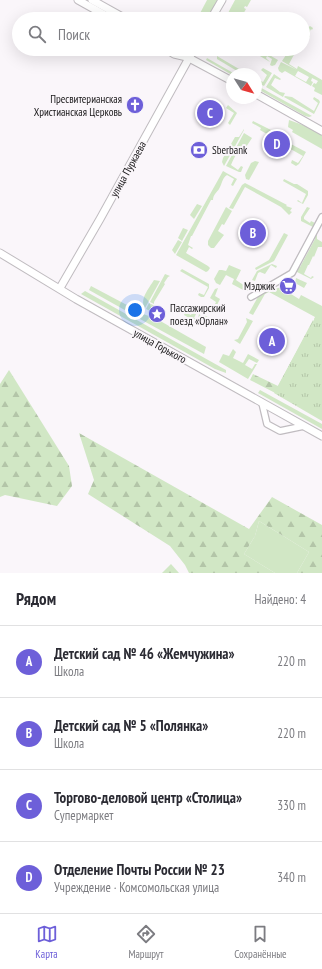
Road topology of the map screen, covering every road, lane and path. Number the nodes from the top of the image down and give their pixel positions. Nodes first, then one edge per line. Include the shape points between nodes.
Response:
1 (78, 0) edge
2 (92, 0) edge
3 (222, 0) edge
4 (99, 12) edge
5 (113, 12) edge
6 (215, 12) edge
7 (182, 56) edge
8 (187, 56) edge
9 (189, 58) junction
10 (226, 78) edge
11 (262, 97) edge
12 (322, 131) edge
13 (322, 217) edge
14 (0, 253) edge
15 (60, 288) junction
16 (251, 297) dead end
17 (262, 403) junction
18 (304, 426) junction
19 (322, 436) edge

1 - 4 main road
2 - 5 main road
3 - 6 main road
7 - 9 main road
8 - 9 main road
9 - 10 main road
9 - 15 main road, улица Пуркаева
11 - 12 main road
13 - 16 street via 292,273
14 - 15 main road, улица Горького
15 - 17 main road, улица Горького
17 - 18 main road, улица Горького
17 - 18 street via 267,424 280,432
18 - 19 main road, улица Горького

